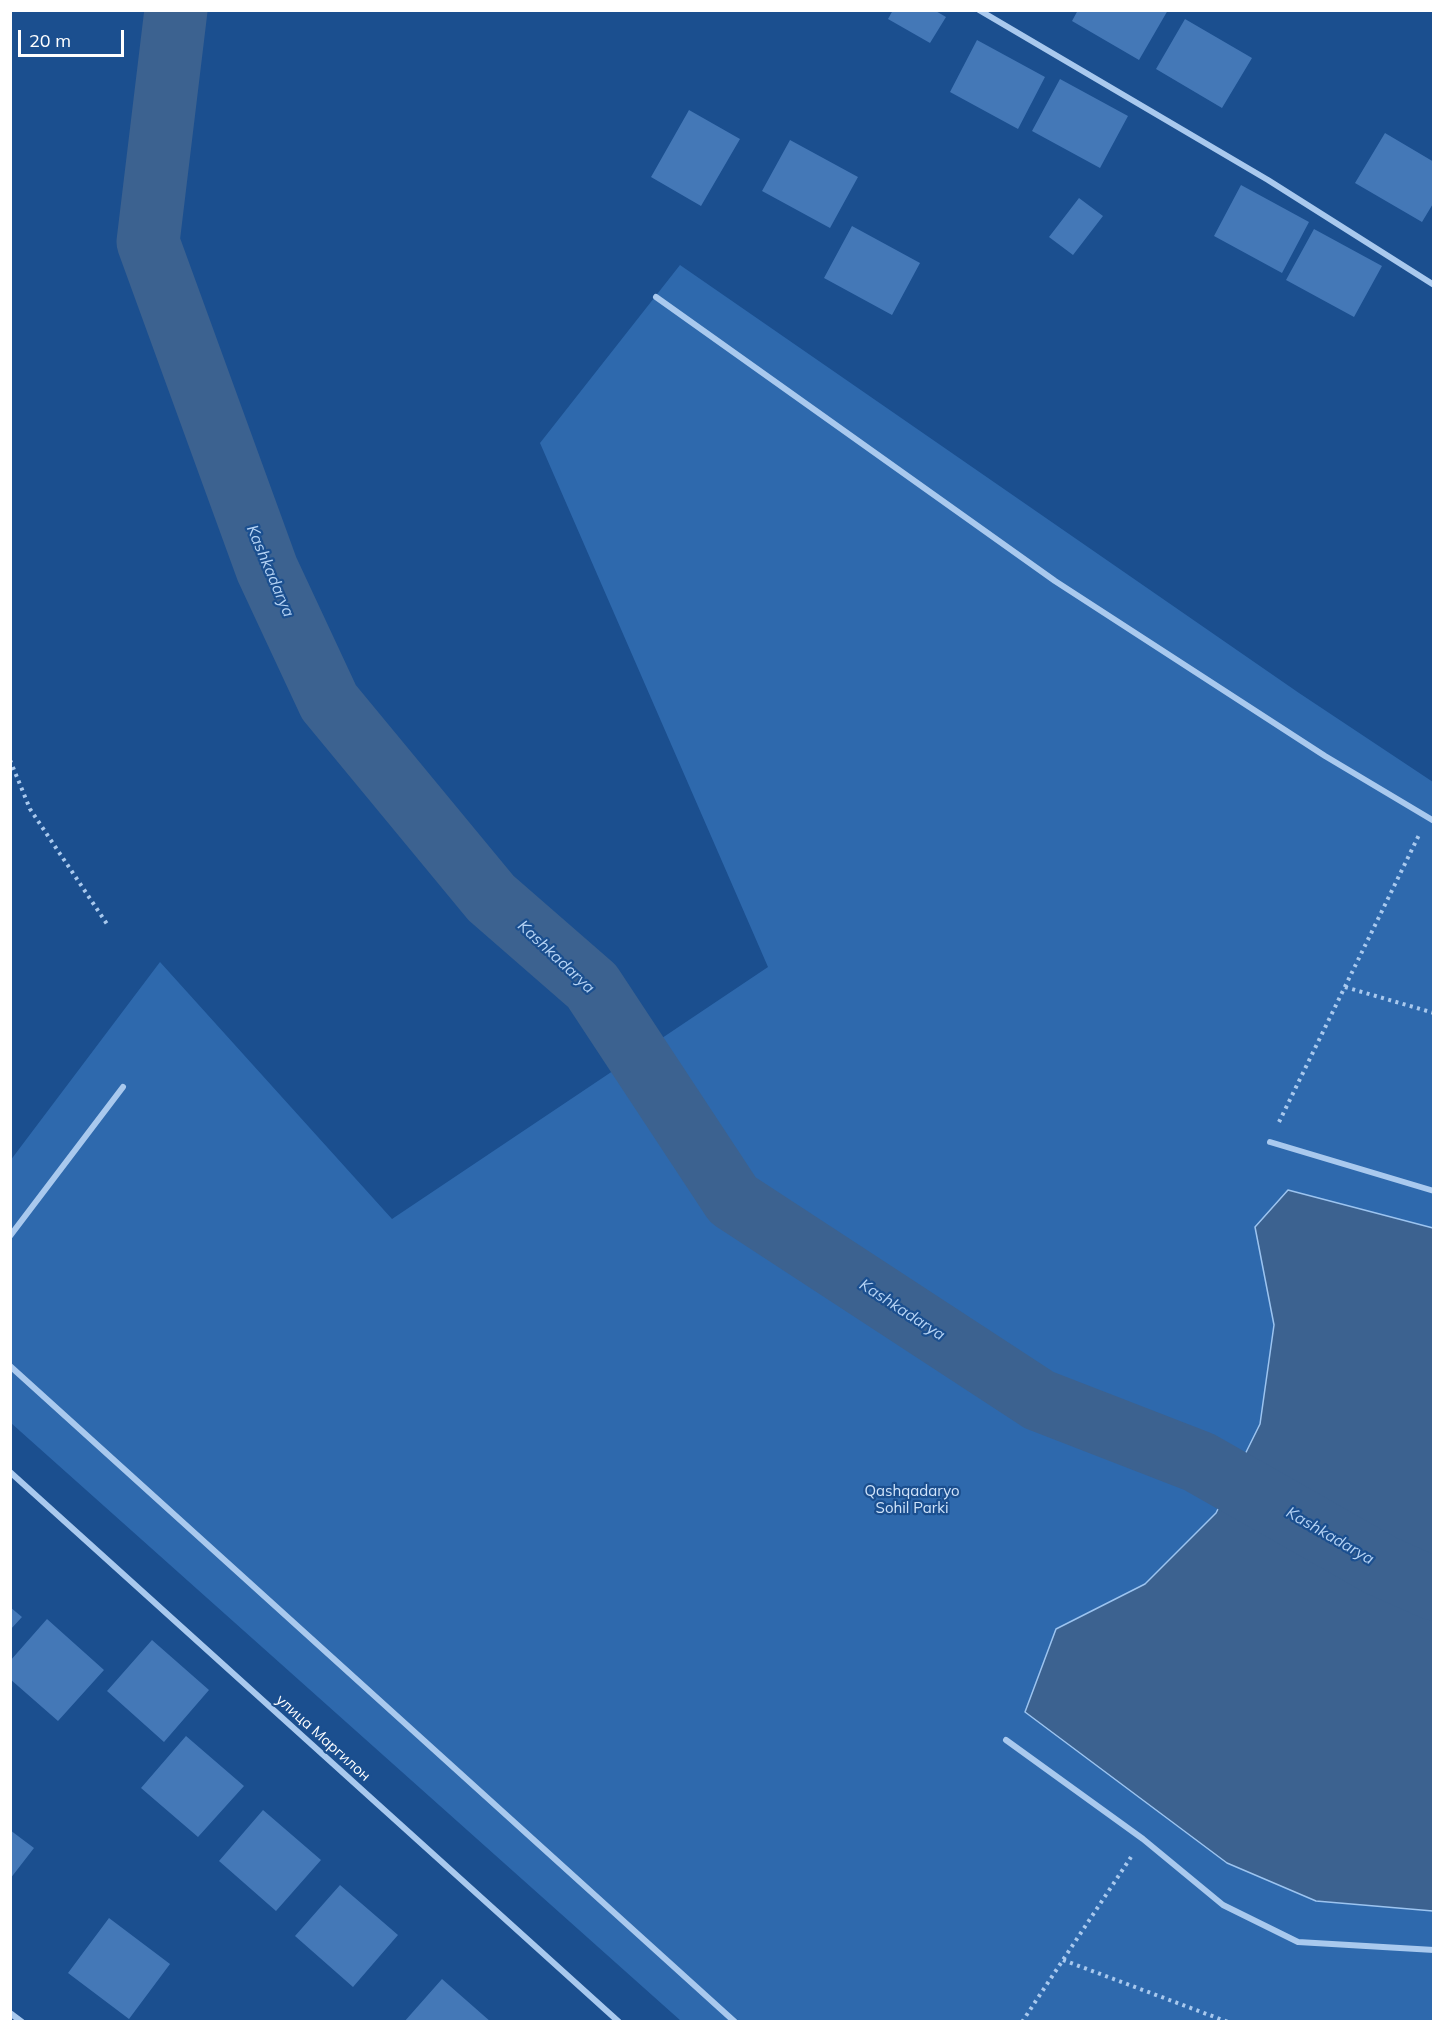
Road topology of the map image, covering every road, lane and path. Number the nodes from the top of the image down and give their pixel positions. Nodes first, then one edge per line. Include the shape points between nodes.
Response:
1 (979, 10) edge
2 (1434, 285) edge
3 (656, 297) dead end
4 (10, 760) edge
5 (1431, 819) edge
6 (107, 924) dead end
7 (1345, 987) junction
8 (1434, 1013) edge
9 (123, 1087) dead end
10 (1270, 1142) joint
11 (1434, 1191) edge
12 (10, 1236) edge
13 (10, 1366) edge
14 (10, 1472) edge
15 (1006, 1740) dead end
16 (1143, 1839) junction
17 (1434, 1950) edge
18 (1063, 1960) junction
19 (10, 2013) edge
20 (22, 2022) edge
21 (619, 2022) edge
22 (735, 2022) edge
23 (1022, 2022) edge
24 (1228, 2022) edge

1 - 2 street via 1268,180
3 - 5 street via 1055,581 1325,756
4 - 6 path via 30,809
5 - 7 path
7 - 8 path
7 - 10 path
9 - 12 street
10 - 11 street
13 - 22 street
14 - 21 street, улица Маргилон
15 - 16 street
16 - 17 street via 1223,1905 1298,1942
16 - 18 path
18 - 23 path
18 - 24 path
19 - 20 street

